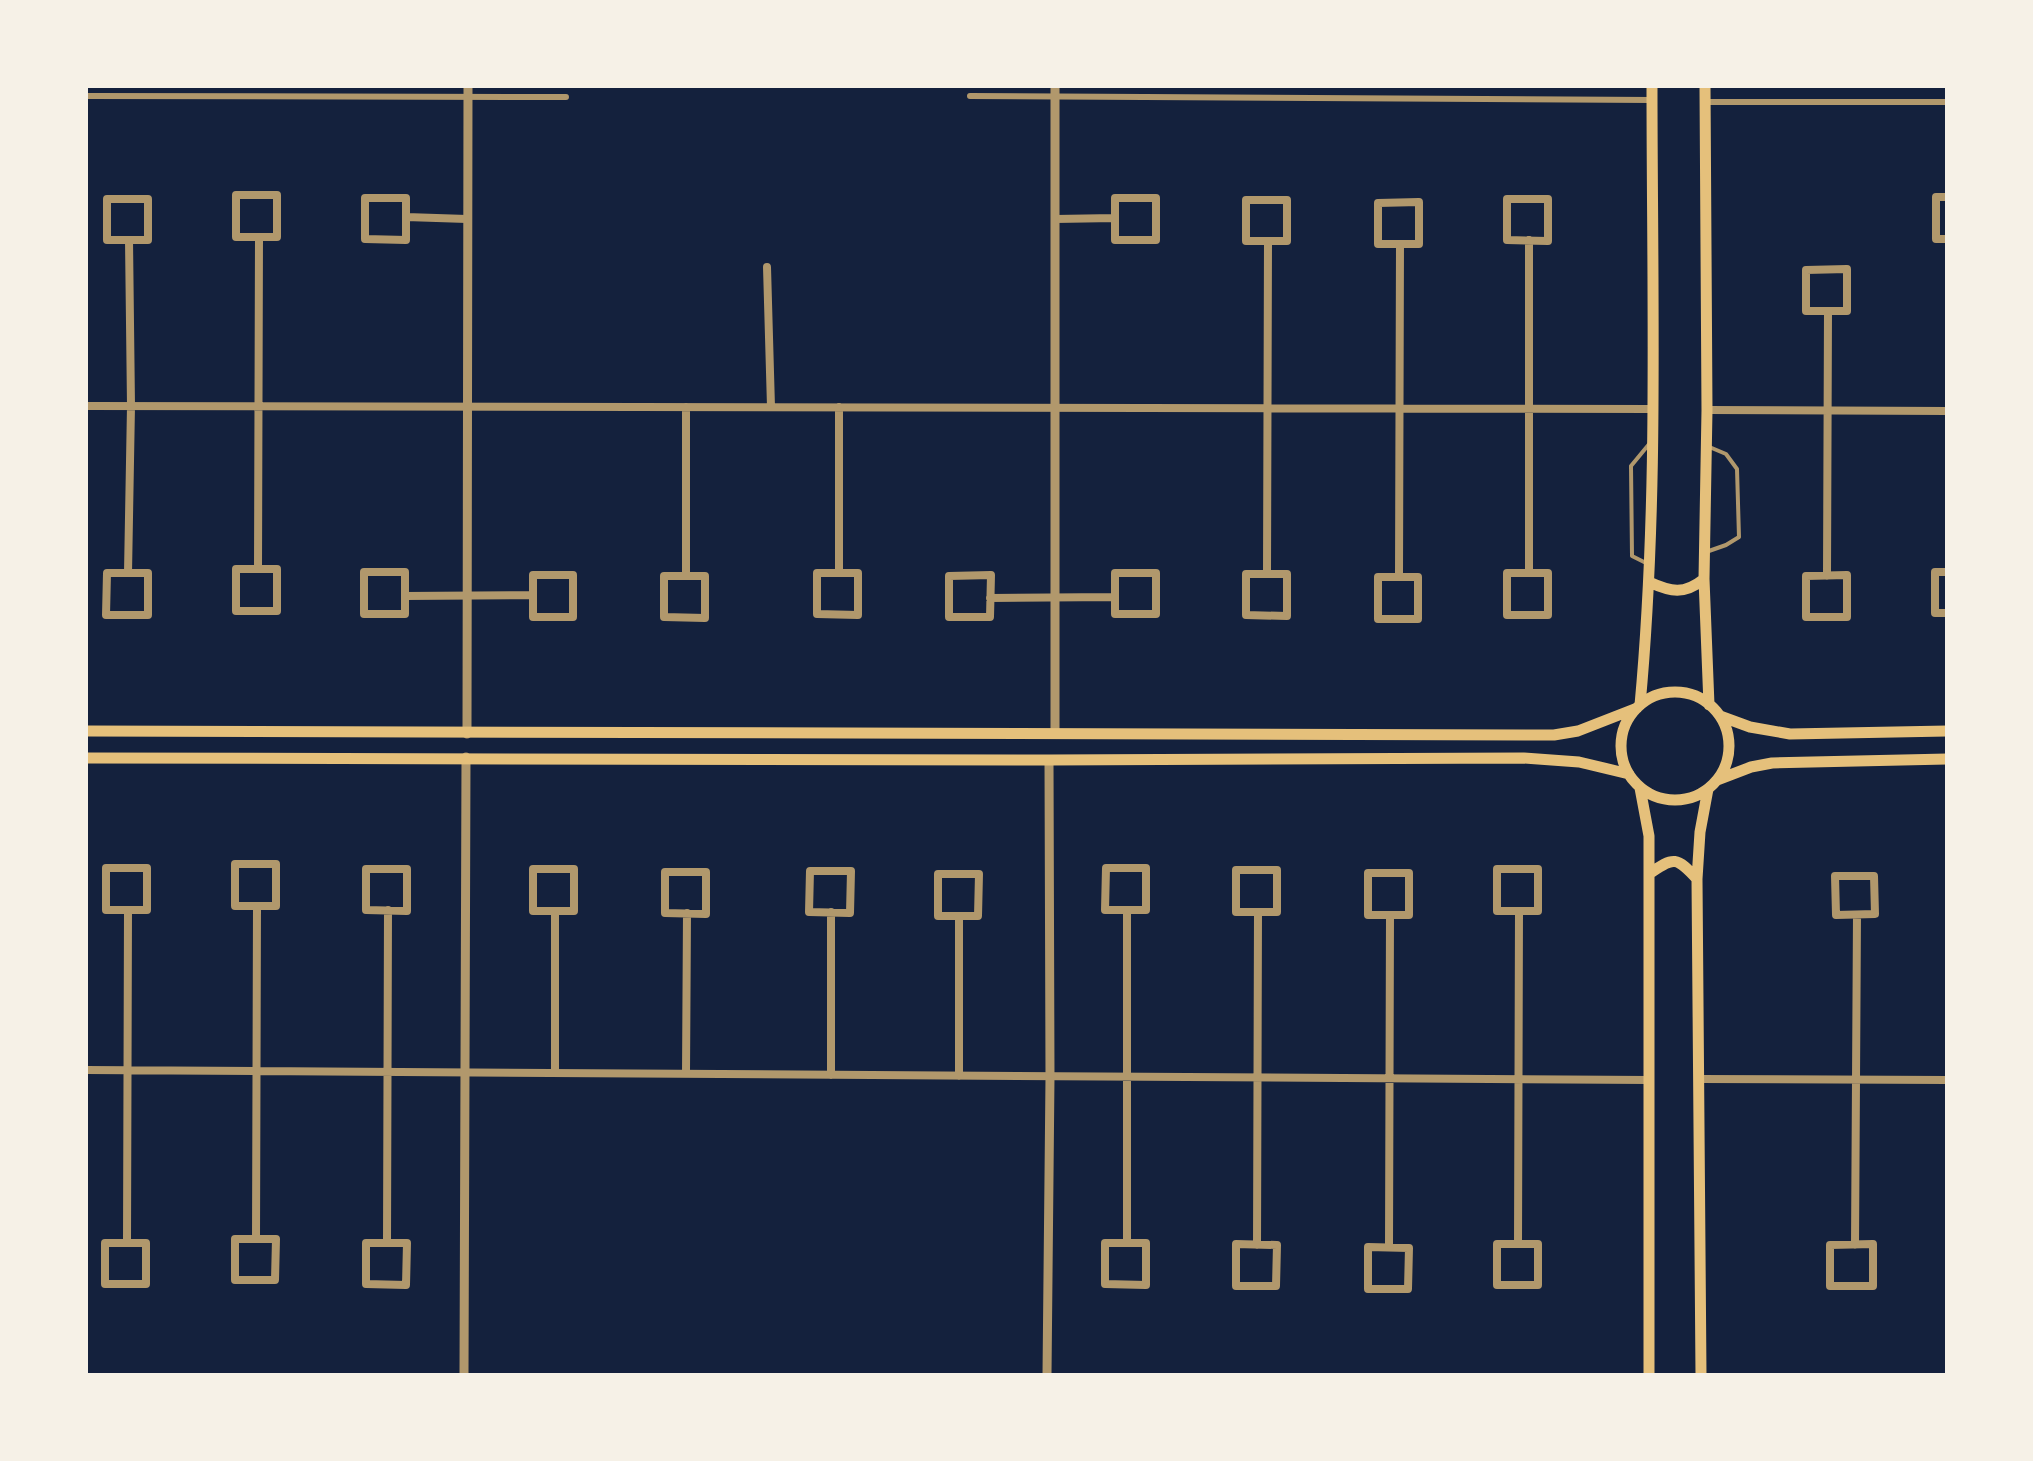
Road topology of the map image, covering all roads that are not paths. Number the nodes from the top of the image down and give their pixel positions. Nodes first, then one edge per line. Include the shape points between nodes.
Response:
1 (468, 86) edge
2 (1055, 86) edge
3 (1652, 86) edge
4 (1705, 86) edge
5 (86, 96) edge
6 (970, 96) dead end
7 (566, 97) dead end
8 (468, 98) junction
9 (1055, 98) junction
10 (1652, 100) junction
11 (1705, 102) junction
12 (1947, 102) edge
13 (1947, 197) edge
14 (406, 217) junction
15 (1115, 218) junction
16 (467, 219) junction
17 (1055, 219) junction
18 (259, 237) junction
19 (1947, 239) edge
20 (129, 240) junction
21 (1529, 240) junction
22 (1268, 241) junction
23 (1400, 244) junction
24 (767, 267) dead end
25 (1828, 311) junction
26 (86, 406) edge
27 (131, 406) junction
28 (258, 406) junction
29 (467, 407) junction
30 (686, 407) junction
31 (771, 407) junction
32 (839, 407) junction
33 (1055, 408) junction
34 (1268, 408) junction
35 (1400, 409) junction
36 (1529, 409) junction
37 (1652, 409) junction
38 (1707, 410) junction
39 (1828, 411) junction
40 (1947, 411) edge
41 (1652, 441) junction
42 (1706, 446) junction
43 (1704, 553) junction
44 (1650, 564) junction
45 (258, 569) junction
46 (1947, 572) edge
47 (128, 573) junction
48 (839, 573) junction
49 (1529, 573) junction
50 (1267, 574) junction
51 (686, 576) junction
52 (1827, 576) junction
53 (1399, 577) junction
54 (1704, 579) junction
55 (1649, 582) junction
56 (467, 595) junction
57 (532, 595) junction
58 (405, 596) junction
59 (1115, 597) junction
60 (990, 598) junction
61 (1055, 598) junction
62 (1947, 613) edge
63 (1709, 705) junction
64 (1638, 707) junction
65 (1720, 716) junction
66 (86, 731) edge
67 (1947, 731) edge
68 (467, 734) junction
69 (1055, 734) junction
70 (466, 757) junction
71 (86, 758) edge
72 (1947, 759) edge
73 (1049, 760) junction
74 (1629, 774) junction
75 (1712, 785) junction
76 (1640, 788) junction
77 (1649, 874) junction
78 (1697, 879) junction
79 (257, 906) junction
80 (128, 910) junction
81 (388, 910) junction
82 (1127, 910) junction
83 (555, 911) junction
84 (1519, 911) junction
85 (831, 912) junction
86 (1258, 912) junction
87 (687, 913) junction
88 (1390, 915) junction
89 (1857, 915) junction
90 (959, 916) junction
91 (86, 1070) edge
92 (127, 1070) junction
93 (257, 1071) junction
94 (388, 1072) junction
95 (465, 1073) junction
96 (555, 1073) junction
97 (686, 1074) junction
98 (831, 1075) junction
99 (959, 1076) junction
100 (1050, 1077) junction
101 (1127, 1077) junction
102 (1258, 1078) junction
103 (1390, 1079) junction
104 (1700, 1079) junction
105 (1519, 1080) junction
106 (1649, 1080) junction
107 (1857, 1080) junction
108 (1947, 1080) edge
109 (256, 1239) junction
110 (127, 1243) junction
111 (387, 1243) junction
112 (1127, 1243) junction
113 (1518, 1244) junction
114 (1257, 1245) junction
115 (1855, 1245) junction
116 (1389, 1247) junction
117 (464, 1375) edge
118 (1047, 1375) edge
119 (1649, 1375) edge
120 (1701, 1375) edge

1 - 8 street
2 - 9 street
3 - 10 main road
4 - 11 main road
5 - 8 street
6 - 9 street
7 - 8 street
8 - 16 street
9 - 10 street
9 - 17 street
10 - 37 main road
11 - 12 street
11 - 38 main road
13 - 19 street via 1936,197 1936,239
14 - 14 street via 406,240 365,239 365,198 406,198
14 - 16 street
15 - 15 street via 1115,240 1156,240 1156,198 1115,198
15 - 17 street
16 - 29 street
17 - 33 street
18 - 18 street via 277,237 277,195 236,195 236,237
18 - 28 street
20 - 20 street via 148,240 148,199 107,199 107,240
20 - 27 street
21 - 21 street via 1548,241 1548,199 1507,199 1507,240
21 - 36 street
22 - 22 street via 1287,241 1287,200 1246,200 1246,241
22 - 34 street
23 - 23 street via 1419,244 1419,202 1378,203 1378,244
23 - 35 street
24 - 31 street
25 - 25 street via 1847,311 1847,269 1806,270 1806,311
25 - 39 street
26 - 27 street
27 - 28 street
27 - 47 street
28 - 29 street
28 - 45 street
29 - 30 street
29 - 56 street
30 - 31 street
30 - 51 street
31 - 32 street
32 - 33 street
32 - 48 street
33 - 34 street
33 - 61 street
34 - 35 street
34 - 50 street
35 - 36 street
35 - 53 street
36 - 37 street
36 - 49 street
37 - 41 main road
38 - 39 street
38 - 42 main road
39 - 40 street
39 - 52 street
41 - 44 main road
41 - 44 lane via 1631,466 1632,556
42 - 43 main road
42 - 43 lane via 1726,454 1737,469 1739,537
43 - 54 main road
44 - 55 main road
45 - 45 street via 236,569 236,611 277,611 277,569
46 - 62 street via 1935,572 1935,613
47 - 47 street via 107,573 106,615 148,615 148,573
48 - 48 street via 817,573 817,614 858,615 858,573
49 - 49 street via 1507,573 1507,615 1548,615 1548,573
50 - 50 street via 1246,574 1246,615 1287,616 1287,574
51 - 51 street via 664,576 664,617 705,618 705,576
52 - 52 street via 1806,576 1806,617 1847,617 1847,575
53 - 53 street via 1378,577 1378,619 1418,619 1418,577
54 - 55 main road via 1675,591
54 - 63 main road
55 - 64 main road
56 - 57 street
56 - 58 street
56 - 68 street
57 - 57 street via 533,617 573,617 573,575 533,575
58 - 58 street via 405,614 364,614 364,572 405,572
59 - 59 street via 1115,614 1156,614 1156,573 1115,573
59 - 61 street
60 - 60 street via 991,575 949,576 949,617 990,617
60 - 61 street
61 - 69 street
63 - 64 main road via 1697,697 1667,693
63 - 65 main road
64 - 69 main road via 1554,735
64 - 74 main road via 1622,733
65 - 67 main road via 1790,734
65 - 75 main road via 1728,756
66 - 68 main road
68 - 69 main road
70 - 71 main road
70 - 73 main road
70 - 95 street
72 - 75 main road via 1772,763
73 - 74 main road via 1524,758 1579,762
73 - 100 street
74 - 76 main road
75 - 76 main road via 1681,800 1653,796
75 - 78 main road via 1700,832
76 - 77 main road
77 - 78 main road via 1675,860
77 - 106 main road
78 - 104 main road
79 - 79 street via 276,906 276,864 235,864 235,906
79 - 93 street
80 - 80 street via 147,910 147,868 106,868 106,910
80 - 92 street
81 - 81 street via 407,911 407,869 366,869 366,910
81 - 94 street
82 - 82 street via 1146,910 1146,868 1106,868 1105,910
82 - 101 street
83 - 83 street via 574,911 574,869 533,869 533,911
83 - 96 street
84 - 84 street via 1538,911 1538,869 1497,869 1497,911
84 - 105 street
85 - 85 street via 850,913 851,871 810,871 809,912
85 - 98 street
86 - 86 street via 1277,912 1277,870 1236,870 1236,912
86 - 102 street
87 - 87 street via 706,914 706,872 665,872 665,913
87 - 97 street
88 - 88 street via 1409,915 1409,873 1368,873 1368,915
88 - 103 street
89 - 89 street via 1875,914 1874,876 1835,876 1836,915
89 - 107 street
90 - 90 street via 978,916 979,874 938,874 938,916
90 - 99 street
91 - 92 street
92 - 93 street
92 - 110 street
93 - 94 street
93 - 109 street
94 - 95 street
94 - 111 street
95 - 96 street
95 - 117 street
96 - 97 street
97 - 98 street
98 - 99 street
99 - 100 street
100 - 101 street
100 - 118 street
101 - 102 street
101 - 112 street
102 - 103 street
102 - 114 street
103 - 105 street
103 - 116 street
104 - 107 street
104 - 120 main road
105 - 106 street
105 - 113 street
106 - 119 main road
107 - 108 street
107 - 115 street
109 - 109 street via 235,1239 235,1280 275,1280 276,1239
110 - 110 street via 105,1243 105,1284 146,1284 146,1243
111 - 111 street via 366,1243 366,1284 406,1285 407,1243
112 - 112 street via 1105,1243 1105,1284 1146,1285 1146,1243
113 - 113 street via 1497,1244 1497,1285 1538,1285 1538,1244
114 - 114 street via 1236,1244 1236,1286 1276,1286 1277,1245
115 - 115 street via 1830,1245 1830,1286 1873,1286 1873,1244
116 - 116 street via 1368,1247 1368,1289 1408,1289 1409,1248

